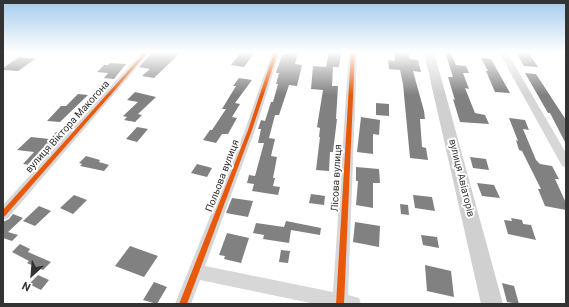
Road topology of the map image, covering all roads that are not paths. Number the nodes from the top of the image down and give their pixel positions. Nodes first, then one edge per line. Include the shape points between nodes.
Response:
1 (134, 66) edge
2 (271, 66) edge
3 (352, 66) edge
4 (433, 66) edge
5 (511, 66) edge
6 (566, 162) edge
7 (3, 214) edge
8 (196, 272) junction
9 (344, 303) edge
10 (183, 304) edge
11 (492, 304) edge

1 - 7 street, вулиця Віктора Макогона
2 - 8 street, Польова вулиця
3 - 9 street, Лісова вулиця
4 - 11 main road, вулиця Авіаторів
5 - 6 street
8 - 9 street
8 - 10 street, Польова вулиця

